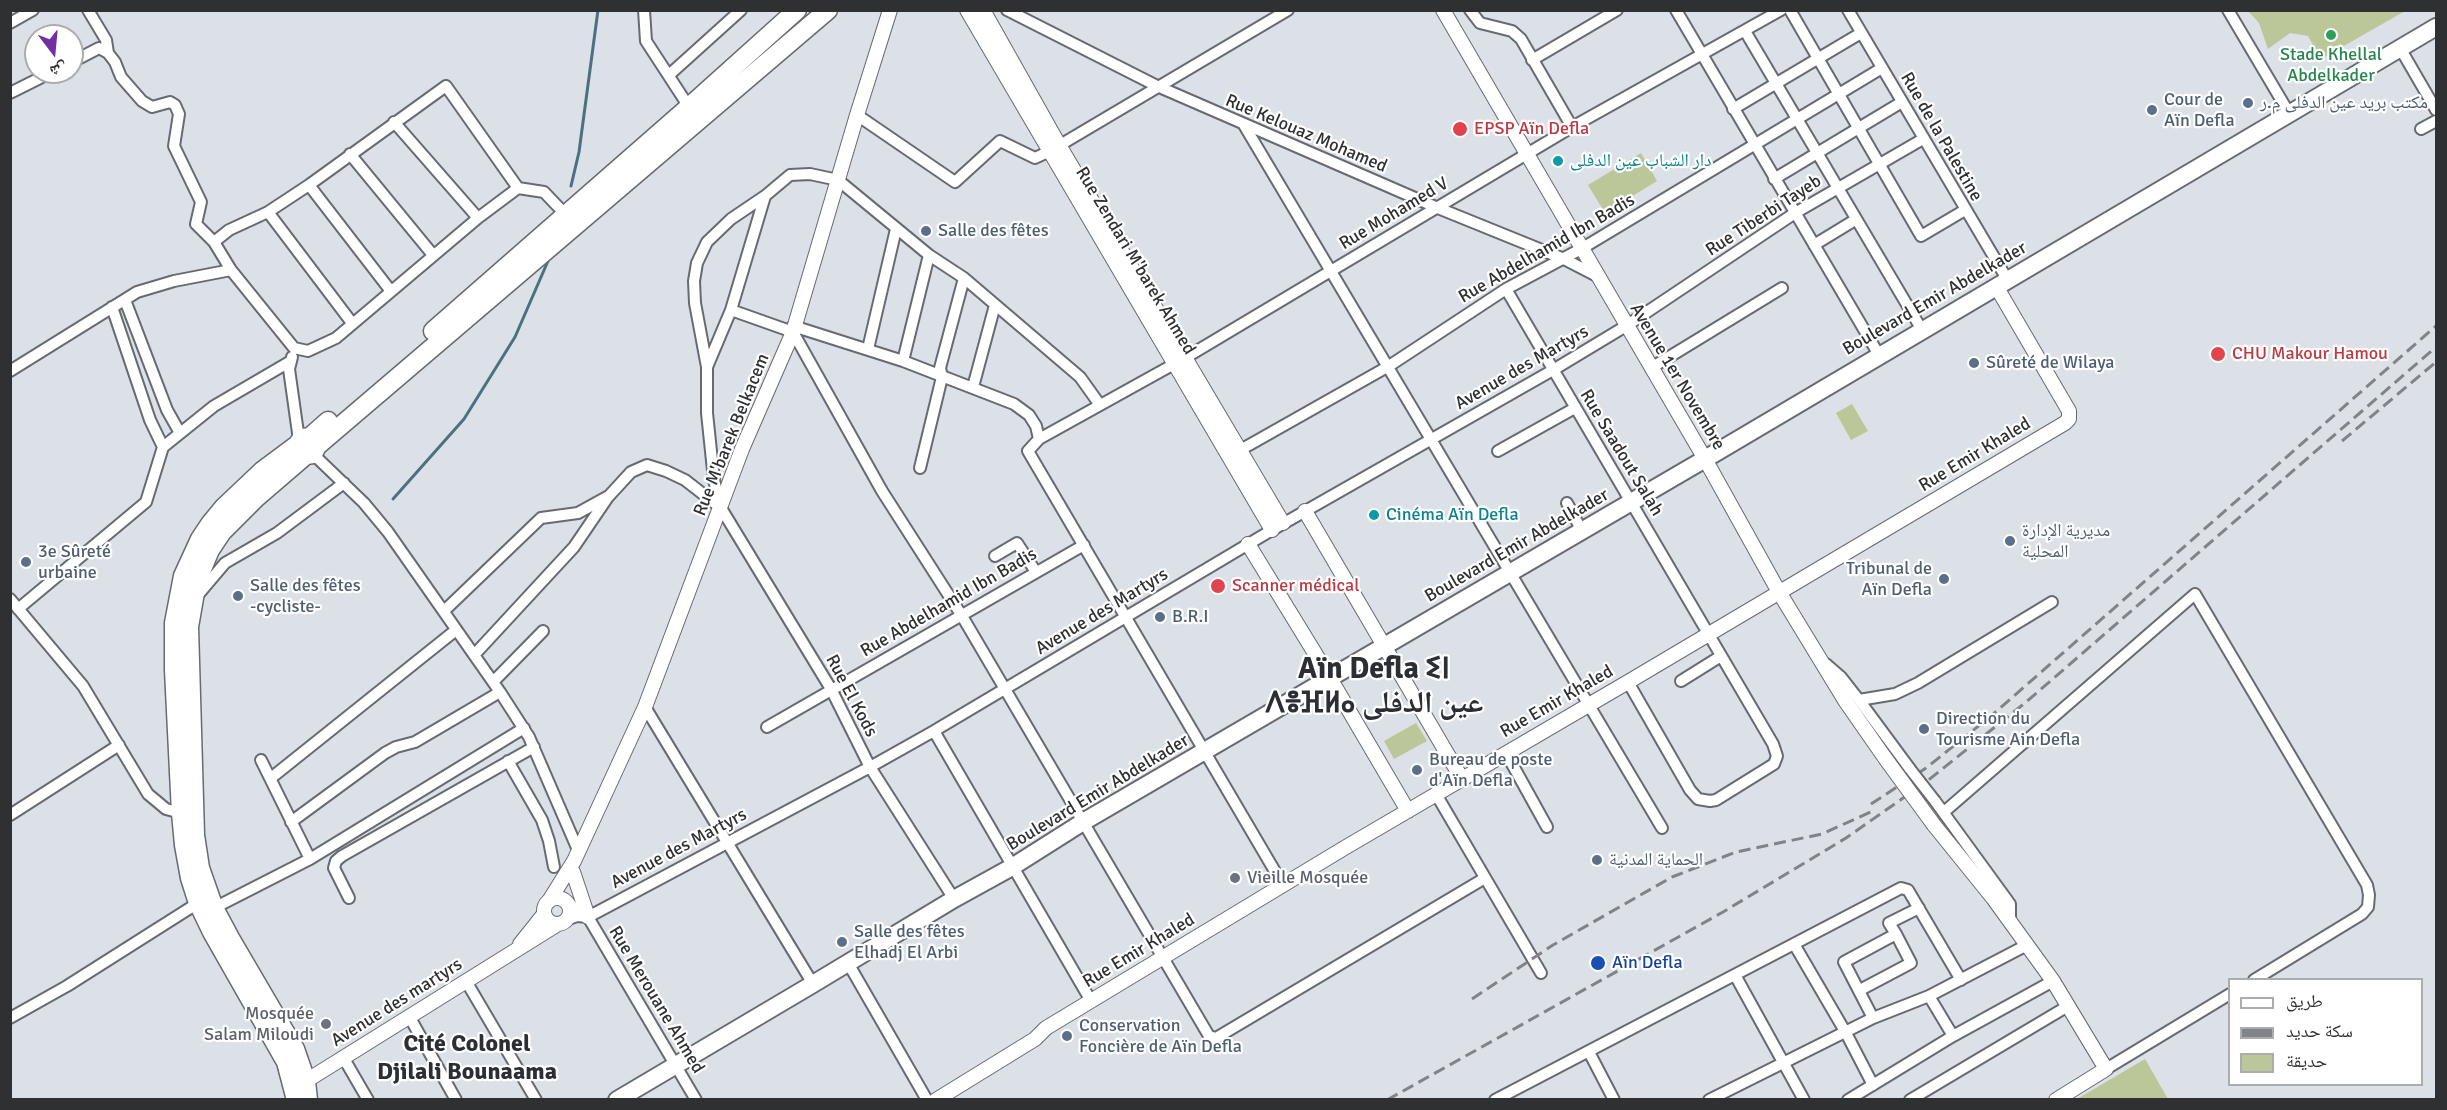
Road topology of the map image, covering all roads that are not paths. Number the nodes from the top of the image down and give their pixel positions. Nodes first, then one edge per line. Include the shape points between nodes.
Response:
1 (33, 10) edge
2 (88, 10) edge
3 (644, 10) edge
4 (741, 10) edge
5 (796, 10) edge
6 (828, 10) edge
7 (890, 10) edge
8 (983, 10) edge
9 (1007, 10) edge
10 (1288, 10) edge
11 (1443, 10) edge
12 (1470, 10) edge
13 (1617, 10) edge
14 (1676, 10) edge
15 (1781, 10) edge
16 (1790, 10) edge
17 (1848, 10) edge
18 (2228, 10) edge
19 (968, 11) edge
20 (10, 23) edge
21 (2436, 27) edge
22 (1745, 31) junction
23 (1861, 33) junction
24 (2400, 48) junction
25 (108, 53) junction
26 (84, 56) edge
27 (1702, 56) junction
28 (1818, 58) junction
29 (1532, 60) junction
30 (1882, 68) junction
31 (669, 75) junction
32 (1777, 82) junction
33 (28, 84) edge
34 (1157, 86) junction
35 (10, 93) edge
36 (1838, 94) junction
37 (1902, 102) junction
38 (689, 107) junction
39 (1733, 109) junction
40 (2436, 110) edge
41 (2289, 112) junction
42 (857, 115) junction
43 (1797, 119) junction
44 (2436, 121) edge
45 (394, 122) junction
46 (1244, 125) junction
47 (1572, 127) junction
48 (1858, 128) junction
49 (2421, 129) dead end
50 (1923, 139) junction
51 (1754, 145) junction
52 (1054, 148) junction
53 (1818, 153) junction
54 (350, 154) junction
55 (1526, 154) junction
56 (1878, 164) junction
57 (1774, 179) junction
58 (838, 180) junction
59 (309, 185) junction
60 (518, 188) junction
61 (1837, 188) junction
62 (765, 196) junction
63 (1438, 208) junction
64 (1965, 210) junction
65 (268, 212) junction
66 (1795, 213) junction
67 (566, 215) junction
68 (478, 218) junction
69 (1855, 220) junction
70 (897, 229) junction
71 (214, 242) junction
72 (1814, 245) junction
73 (1581, 249) junction
74 (433, 255) junction
75 (929, 255) junction
76 (1564, 260) junction
77 (231, 270) junction
78 (1332, 270) junction
79 (1597, 276) junction
80 (964, 278) junction
81 (2001, 283) junction
82 (1782, 288) dead end
83 (1506, 289) junction
84 (390, 290) junction
85 (125, 300) junction
86 (995, 305) junction
87 (112, 307) junction
88 (731, 310) junction
89 (352, 323) junction
90 (1626, 326) junction
91 (793, 329) junction
92 (1922, 330) junction
93 (294, 348) junction
94 (868, 349) junction
95 (1879, 355) junction
96 (291, 361) junction
97 (903, 361) junction
98 (1180, 361) junction
99 (1389, 366) junction
100 (707, 367) junction
101 (1651, 368) junction
102 (1553, 370) junction
103 (10, 371) edge
104 (942, 376) junction
105 (973, 387) junction
106 (1100, 405) junction
107 (1575, 408) junction
108 (180, 433) junction
109 (1039, 439) junction
110 (1432, 439) junction
111 (307, 446) junction
112 (163, 447) junction
113 (1498, 451) dead end
114 (1234, 453) junction
115 (1705, 459) junction
116 (920, 468) dead end
117 (344, 483) junction
118 (608, 497) junction
119 (1631, 502) junction
120 (1567, 504) dead end
121 (721, 508) junction
122 (1305, 511) junction
123 (1278, 526) junction
124 (1582, 531) junction
125 (1248, 544) junction
126 (1084, 545) junction
127 (995, 556) dead end
128 (1509, 572) junction
129 (1036, 573) junction
130 (1779, 592) junction
131 (10, 599) edge
132 (192, 601) junction
133 (2052, 602) dead end
134 (18, 609) junction
135 (444, 611) junction
136 (962, 616) junction
137 (1125, 619) junction
138 (456, 630) junction
139 (543, 631) dead end
140 (1709, 634) junction
141 (1384, 647) junction
142 (475, 654) junction
143 (1721, 656) junction
144 (1817, 656) junction
145 (1330, 678) junction
146 (1681, 681) dead end
147 (493, 682) junction
148 (1628, 682) junction
149 (831, 689) junction
150 (1005, 689) junction
151 (500, 692) junction
152 (1859, 700) junction
153 (1590, 705) junction
154 (645, 707) junction
155 (767, 726) dead end
156 (524, 728) junction
157 (934, 731) junction
158 (119, 745) junction
159 (534, 747) junction
160 (1205, 752) junction
161 (1506, 753) junction
162 (261, 760) dead end
163 (508, 761) junction
164 (870, 767) junction
165 (271, 778) junction
166 (1462, 779) junction
167 (1436, 794) junction
168 (1408, 811) junction
169 (1944, 812) junction
170 (181, 813) junction
171 (10, 815) edge
172 (291, 822) junction
173 (1083, 822) junction
174 (1547, 827) dead end
175 (1662, 828) dead end
176 (728, 842) junction
177 (310, 860) junction
178 (575, 861) junction
179 (554, 867) dead end
180 (1012, 867) junction
181 (1485, 878) junction
182 (1283, 885) junction
183 (348, 898) dead end
184 (954, 899) junction
185 (565, 901) junction
186 (206, 905) junction
187 (547, 907) junction
188 (1919, 908) junction
189 (588, 916) junction
190 (2010, 921) junction
191 (562, 922) junction
192 (1896, 934) junction
193 (1794, 944) junction
194 (2027, 945) junction
195 (508, 956) junction
196 (1164, 957) junction
197 (848, 963) junction
198 (1541, 973) dead end
199 (1735, 975) junction
200 (2257, 978) edge
201 (1961, 980) junction
202 (466, 981) junction
203 (2053, 981) junction
204 (813, 984) junction
205 (1860, 990) junction
206 (2228, 995) edge
207 (1929, 996) junction
208 (1091, 1001) junction
209 (2068, 1006) junction
210 (409, 1016) junction
211 (10, 1018) edge
212 (1873, 1018) junction
213 (1846, 1033) junction
214 (1953, 1036) junction
215 (1589, 1052) junction
216 (343, 1057) junction
217 (1783, 1061) junction
218 (675, 1066) junction
219 (2106, 1069) junction
220 (306, 1081) junction
221 (1873, 1085) junction
222 (1862, 1096) edge
223 (1509, 1097) edge
224 (296, 1100) edge
225 (308, 1100) edge
226 (368, 1100) edge
227 (456, 1100) edge
228 (536, 1100) edge
229 (617, 1100) edge
230 (696, 1100) edge
231 (927, 1100) edge
232 (936, 1100) edge
233 (1495, 1100) edge
234 (1614, 1100) edge
235 (1709, 1100) edge
236 (1804, 1100) edge
237 (1848, 1100) edge
238 (1910, 1100) edge
239 (2055, 1100) edge

1 - 20 street
2 - 25 street via 106,40
3 - 31 street via 646,41
4 - 31 street
5 - 38 highway
6 - 111 highway
7 - 42 street, Rue M'barek Belkacem
8 - 52 street
9 - 34 street, Rue Kelouaz Mohamed
10 - 34 street
11 - 55 street, Avenue 1er Novembre
12 - 29 street via 1480,23 1512,31
13 - 29 street
14 - 27 street
15 - 22 street, Rue Mohamed V
16 - 28 street
17 - 23 street, Rue de la Palestine
18 - 41 street
19 - 52 street
21 - 24 main road, Boulevard Emir Abdelkader
22 - 27 street, Rue Mohamed V
22 - 32 street
23 - 28 street
23 - 30 street, Rue de la Palestine
24 - 40 street
24 - 41 main road, Boulevard Emir Abdelkader
25 - 26 street via 99,48
25 - 71 street via 116,62 120,77 142,101 152,107 170,102 175,105 179,114 174,146 201,202 196,224
27 - 39 street
27 - 47 street, Rue Mohamed V
28 - 32 street
28 - 36 street
29 - 47 street
30 - 36 street, Rue Abdelhamid Ibn Badis
30 - 37 street, Rue de la Palestine
31 - 38 street
32 - 39 street
32 - 43 street
33 - 35 street
34 - 46 street, Rue Kelouaz Mohamed
34 - 52 street
36 - 43 street, Rue Abdelhamid Ibn Badis
36 - 48 street
37 - 48 street
37 - 50 street, Rue de la Palestine
38 - 67 highway
39 - 51 street
41 - 81 main road, Boulevard Emir Abdelkader
42 - 52 street via 955,182 1000,141 1035,158
42 - 58 street, Rue M'barek Belkacem
43 - 51 street, Rue Abdelhamid Ibn Badis
43 - 53 street
44 - 49 street
45 - 54 street
45 - 60 street via 446,86
45 - 68 street
46 - 63 street, Rue Kelouaz Mohamed
46 - 78 street
47 - 55 street, Rue Mohamed V
48 - 53 street
48 - 56 street
50 - 56 street, Rue Tiberbi Tayeb
50 - 64 street, Rue de la Palestine
51 - 57 street
51 - 73 street, Rue Abdelhamid Ibn Badis
52 - 98 street
53 - 57 street
53 - 61 street
54 - 59 street
54 - 74 street
55 - 63 street, Rue Mohamed V
55 - 73 street, Avenue 1er Novembre
56 - 61 street, Rue Tiberbi Tayeb
56 - 64 street via 1921,236
57 - 66 street
58 - 62 street via 810,174 790,175
58 - 70 street
58 - 91 street, Rue M'barek Belkacem
59 - 65 street
59 - 84 street
60 - 67 street via 544,192
60 - 68 street
61 - 66 street, Rue Tiberbi Tayeb
61 - 69 street
62 - 88 street
62 - 100 street via 731,219 707,242 697,263 695,303
63 - 76 street, Rue Kelouaz Mohamed
63 - 78 street, Rue Mohamed V
64 - 81 street, Rue de la Palestine
65 - 71 street via 228,230
65 - 89 street
66 - 72 street
66 - 90 street, Rue Tiberbi Tayeb
67 - 111 highway
68 - 74 street
69 - 72 street
69 - 92 street
70 - 75 street
70 - 94 street
71 - 77 street
72 - 95 street
73 - 76 street, Rue Abdelhamid Ibn Badis
73 - 79 street, Avenue 1er Novembre
74 - 84 street
75 - 80 street
75 - 97 street
76 - 79 street, Rue Kelouaz Mohamed
76 - 83 street, Rue Abdelhamid Ibn Badis
77 - 85 street via 174,281 137,292
77 - 93 street
78 - 98 street, Rue Mohamed V
78 - 99 street
79 - 90 street, Avenue 1er Novembre
80 - 86 street
80 - 104 street via 940,368
81 - 92 main road, Boulevard Emir Abdelkader
81 - 130 street, Rue Emir Khaled via 2069,411 2069,419
82 - 101 street
83 - 99 street, Rue Abdelhamid Ibn Badis
83 - 102 street, Rue Saadout Salah
84 - 89 street
85 - 87 street
85 - 108 street via 167,410
86 - 105 street
86 - 106 street via 1080,377
87 - 103 street
87 - 112 street
88 - 91 street
88 - 100 street
89 - 93 street via 336,338 308,351
90 - 101 street, Avenue 1er Novembre
90 - 102 street, Avenue des Martyrs
91 - 94 street
91 - 121 street, Rue M'barek Belkacem
91 - 136 street via 882,491
92 - 95 main road, Boulevard Emir Abdelkader
93 - 96 street
94 - 97 street
95 - 115 main road, Boulevard Emir Abdelkader
96 - 108 street via 214,406
96 - 111 street via 289,369
97 - 104 street
98 - 106 street, Rue Mohamed V
98 - 114 street
99 - 110 street
99 - 114 street, Rue Abdelhamid Ibn Badis
100 - 121 street via 707,413
101 - 115 street, Avenue 1er Novembre
102 - 107 street, Rue Saadout Salah
102 - 110 street, Avenue des Martyrs
104 - 105 street
104 - 116 street
105 - 109 street via 1014,404 1029,415
106 - 109 street, Rue Mohamed V
107 - 113 street
107 - 119 street, Rue Saadout Salah
108 - 112 street
109 - 126 street, Rue Mohamed V via 1028,451
110 - 122 street, Avenue des Martyrs
110 - 128 street
111 - 117 street
111 - 132 highway via 222,531 207,557
111 - 170 highway via 262,471 224,507 200,539 183,576 174,623
112 - 134 street via 146,502
114 - 123 street
115 - 119 main road, Boulevard Emir Abdelkader
115 - 130 street, Avenue 1er Novembre
117 - 132 street via 277,533 225,563
117 - 135 street via 388,532
118 - 121 street via 631,472 647,465 685,480
118 - 135 street via 578,513 541,518
118 - 142 street via 574,547
119 - 124 main road, Boulevard Emir Abdelkader
119 - 140 street, Rue Saadout Salah
120 - 124 street
121 - 149 street, Rue El Kods
121 - 154 street, Rue M'barek Belkacem
122 - 123 street, Avenue des Martyrs
122 - 141 street
123 - 125 street, Avenue des Martyrs
124 - 128 main road, Boulevard Emir Abdelkader
125 - 137 street, Avenue des Martyrs
125 - 145 street
126 - 129 street, Rue Abdelhamid Ibn Badis
126 - 137 street
127 - 129 street via 1017,543
128 - 141 main road, Boulevard Emir Abdelkader
128 - 153 street
129 - 136 street, Rue Abdelhamid Ibn Badis
130 - 140 street, Rue Emir Khaled
130 - 144 street, Avenue 1er Novembre
131 - 134 street
132 - 186 highway via 189,658 195,835
133 - 152 street via 1918,683 1895,694
134 - 158 street via 83,686
135 - 138 street
136 - 149 street, Rue Abdelhamid Ibn Badis
136 - 150 street
137 - 150 street, Avenue des Martyrs
137 - 160 street
138 - 142 street
138 - 165 street
139 - 147 street
140 - 143 street, Rue Saadout Salah
140 - 148 street, Rue Emir Khaled
141 - 145 main road, Boulevard Emir Abdelkader
141 - 166 street
142 - 147 street
143 - 146 street
143 - 148 street, Rue Saadout Salah via 1777,756 1771,767 1716,800 1704,801 1694,795
144 - 152 street
144 - 190 street, Avenue 1er Novembre, bridge via 1885,758
145 - 160 main road, Boulevard Emir Abdelkader
145 - 168 street
147 - 151 street
148 - 153 street, Rue Emir Khaled
149 - 155 street, Rue Abdelhamid Ibn Badis
149 - 164 street, Rue El Kods
150 - 157 street, Avenue des Martyrs
150 - 173 street
151 - 156 street
151 - 172 street via 415,742 385,753
152 - 169 street, bridge
153 - 161 street, Rue Emir Khaled
153 - 175 street
154 - 176 street
154 - 178 street, Rue M'barek Belkacem
156 - 159 street
156 - 177 street
157 - 164 street, Avenue des Martyrs
157 - 180 street
158 - 170 street via 148,794 166,809
158 - 171 street
159 - 163 street
159 - 178 street
160 - 173 main road, Boulevard Emir Abdelkader
160 - 182 street
161 - 166 street, Rue Emir Khaled
161 - 174 street
162 - 165 street
163 - 179 street via 542,820
163 - 183 street via 336,861 334,868
164 - 176 street, Avenue des Martyrs
164 - 184 street, Rue El Kods
165 - 172 street
166 - 167 street, Rue Emir Khaled
167 - 168 street, Rue Emir Khaled
167 - 181 street
168 - 182 street, Rue Emir Khaled
169 - 190 street via 2010,904
169 - 200 street via 2194,594 2367,885 2369,895 2368,907 2362,914
170 - 186 highway via 184,845
172 - 177 street
173 - 180 main road, Boulevard Emir Abdelkader
173 - 196 street
176 - 189 street, Avenue des Martyrs
176 - 204 street
177 - 186 street
178 - 185 street, Rue M'barek Belkacem
178 - 187 street, Rue M'barek Belkacem
178 - 189 street
180 - 184 main road, Boulevard Emir Abdelkader
180 - 208 street
181 - 196 street via 1216,1038 1209,1036
181 - 198 street
182 - 196 street, Rue Emir Khaled
184 - 197 main road, Boulevard Emir Abdelkader
185 - 187 street via 556,898
185 - 189 street
185 - 191 street via 570,911
186 - 211 street
186 - 220 highway via 295,1049
186 - 224 highway via 212,932 286,1062
187 - 191 street via 549,922
187 - 195 street, Rue M'barek Belkacem
188 - 192 street via 1889,923
188 - 193 street via 1908,890 1901,888
188 - 201 street
189 - 191 street, Avenue des Martyrs
189 - 218 street, Rue Merouane Ahmed
190 - 194 street, Avenue 1er Novembre
191 - 195 street
192 - 205 street via 1911,963
192 - 205 street via 1844,962
193 - 199 street
193 - 213 street
194 - 201 street
194 - 203 street, Avenue 1er Novembre
195 - 202 street, Avenue des martyrs
196 - 208 street, Rue Emir Khaled
197 - 204 main road, Boulevard Emir Abdelkader
197 - 231 street
199 - 215 street
199 - 217 street
201 - 207 street
202 - 210 street, Avenue des martyrs
202 - 228 street
203 - 209 street, Avenue 1er Novembre
203 - 214 street
204 - 218 main road, Boulevard Emir Abdelkader
205 - 212 street
206 - 219 street
207 - 212 street
207 - 214 street
208 - 232 street, Rue Emir Khaled
209 - 219 street, Avenue 1er Novembre
209 - 238 street
210 - 216 street, Avenue des martyrs
210 - 227 street
212 - 213 street
213 - 217 street
213 - 221 street
214 - 221 street
215 - 223 street
215 - 234 street
216 - 220 street, Avenue des martyrs
216 - 226 street
217 - 235 street
217 - 236 street
218 - 229 main road, Boulevard Emir Abdelkader
218 - 230 street, Rue Merouane Ahmed
219 - 239 street
220 - 225 highway
221 - 222 street
222 - 237 street
223 - 233 street

